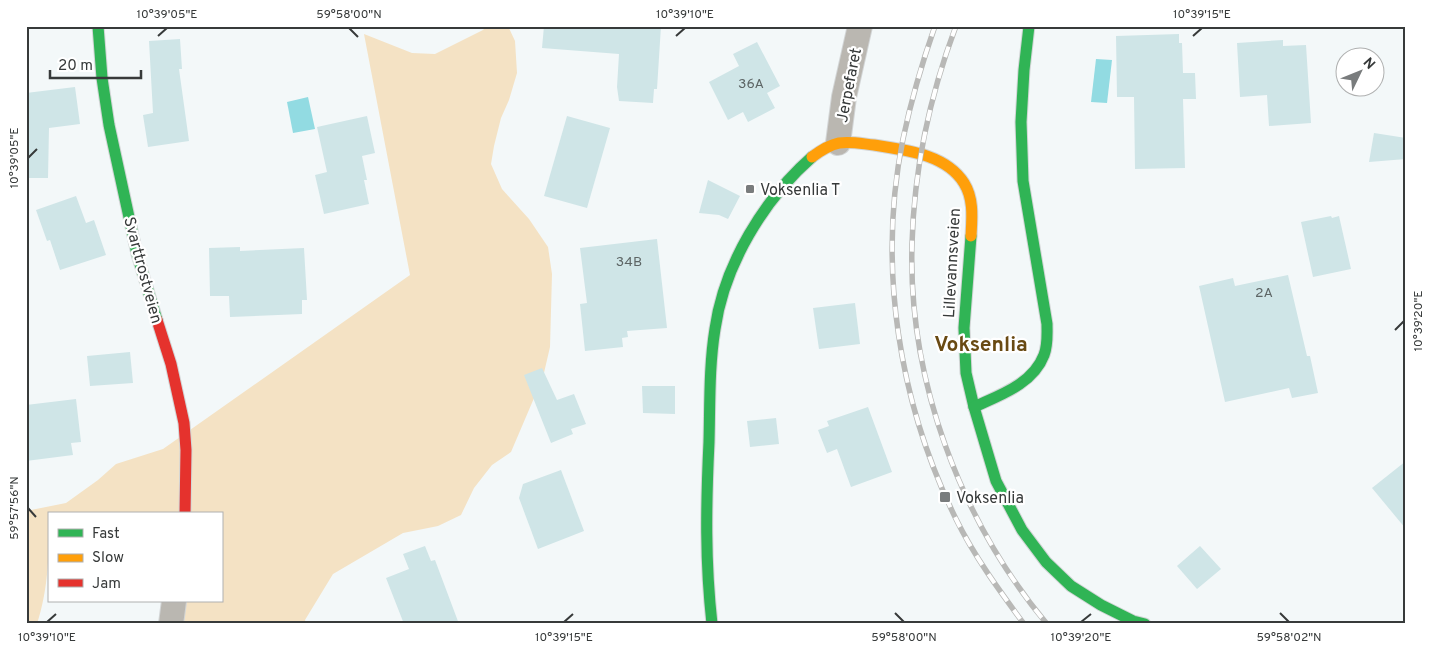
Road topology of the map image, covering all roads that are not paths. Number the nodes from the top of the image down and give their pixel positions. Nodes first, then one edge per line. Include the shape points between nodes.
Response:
1 (98, 26) edge
2 (860, 26) edge
3 (1029, 26) edge
4 (838, 143) junction
5 (974, 407) junction
6 (185, 512) edge
7 (1071, 586) junction
8 (174, 602) edge
9 (171, 624) edge
10 (712, 624) edge
11 (1104, 624) edge
12 (1145, 624) edge

1 - 6 street, Svarttrostveien via 109,125 137,254 171,364 184,423
2 - 4 street, Jerpefaret via 844,97
3 - 5 street via 1021,122 1023,181 1047,324 1047,342 1036,369 1026,379
4 - 5 street, Lillevannsveien via 853,142 931,158 952,170 965,186 970,196 972,223 964,328 966,373
4 - 10 street, Lillevannsveien via 816,153 789,178 754,225 722,295 711,382 706,514 707,586
5 - 7 street, Lillevannsveien via 996,481 1022,530 1046,562
7 - 11 street
7 - 12 street, Lillevannsveien via 1101,605
8 - 9 street

